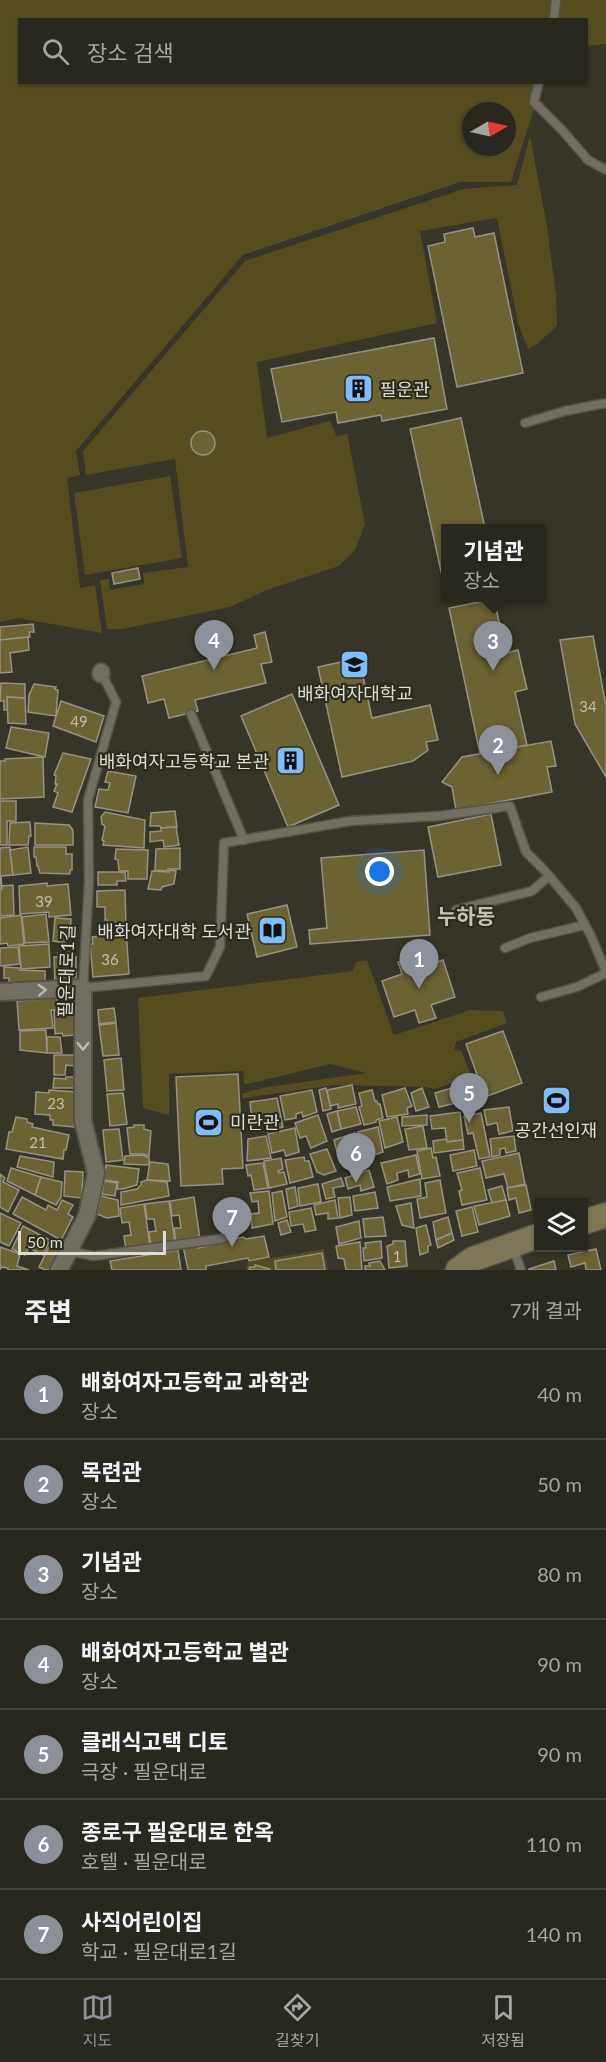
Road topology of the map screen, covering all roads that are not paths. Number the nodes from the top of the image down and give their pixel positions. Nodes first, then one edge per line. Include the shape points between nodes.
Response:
1 (556, 0) edge
2 (554, 18) edge
3 (538, 84) edge
4 (606, 170) edge
5 (606, 403) edge
6 (525, 423) dead end
7 (101, 673) dead end
8 (191, 714) dead end
9 (244, 840) junction
10 (549, 876) junction
11 (456, 910) dead end
12 (585, 925) junction
13 (505, 948) dead end
14 (606, 973) edge
15 (83, 988) junction
16 (0, 992) edge
17 (541, 998) dead end
18 (239, 1206) dead end
19 (606, 1215) edge
20 (588, 1221) edge
21 (534, 1237) edge
22 (512, 1244) junction
23 (69, 1251) junction
24 (59, 1270) edge
25 (458, 1270) edge
26 (521, 1270) edge

1 - 2 lane
3 - 4 lane via 534,102 588,160
5 - 6 lane
7 - 15 lane, 필운대로1길 via 116,702 88,800 89,881
8 - 9 lane
9 - 10 lane via 350,820 439,816 510,806 526,852
9 - 15 lane via 224,843 220,947 206,976
10 - 11 lane via 532,891
10 - 12 lane
12 - 13 lane
12 - 14 lane
14 - 17 lane
16 -> 15 street
15 -> 23 street, 필운대로1길 via 83,1121 96,1173 87,1216
18 - 23 lane via 236,1233 220,1239 94,1256
19 - 20 street
21 - 22 street
22 - 25 street via 473,1259
22 - 26 lane
23 - 24 street, 필운대로1길

